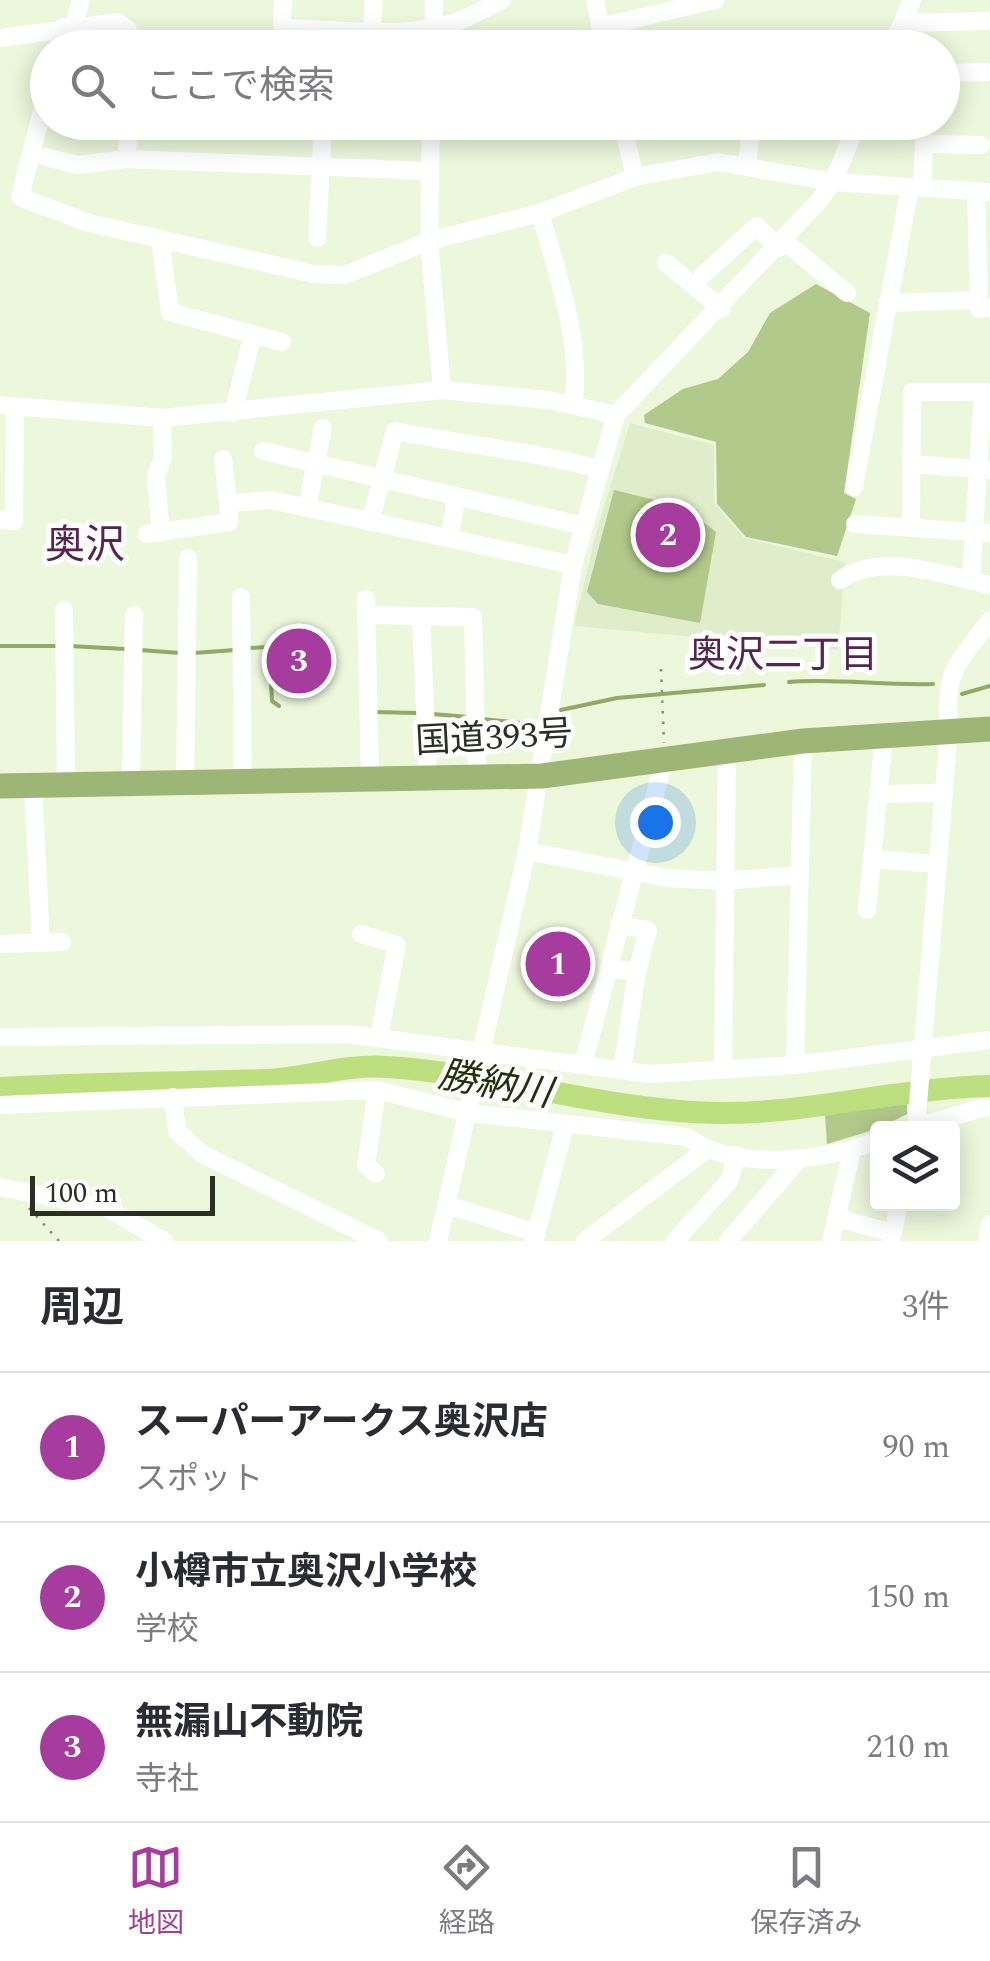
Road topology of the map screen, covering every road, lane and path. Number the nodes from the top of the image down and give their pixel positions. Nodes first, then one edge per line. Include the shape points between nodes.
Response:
1 (81, 0) edge
2 (283, 0) edge
3 (374, 0) edge
4 (434, 0) edge
5 (502, 0) edge
6 (594, 0) edge
7 (715, 0) edge
8 (907, 1) edge
9 (990, 21) edge
10 (902, 22) junction
11 (68, 26) junction
12 (600, 27) junction
13 (372, 29) junction
14 (45, 30) edge
15 (66, 30) edge
16 (128, 30) edge
17 (379, 30) edge
18 (433, 30) edge
19 (446, 30) edge
20 (601, 30) edge
21 (899, 30) edge
22 (30, 33) edge
23 (0, 38) edge
24 (990, 72) edge
25 (960, 73) edge
26 (35, 140) edge
27 (128, 140) edge
28 (322, 140) edge
29 (431, 140) edge
30 (626, 140) edge
31 (750, 140) edge
32 (850, 140) edge
33 (980, 145) dead end
34 (46, 157) dead end
35 (126, 159) junction
36 (747, 165) junction
37 (321, 169) junction
38 (430, 170) junction
39 (635, 176) junction
40 (832, 182) junction
41 (916, 188) junction
42 (983, 192) edge
43 (540, 213) junction
44 (318, 238) dead end
45 (160, 240) junction
46 (429, 241) junction
47 (782, 245) junction
48 (666, 264) dead end
49 (704, 275) dead end
50 (846, 293) dead end
51 (887, 303) junction
52 (984, 304) edge
53 (722, 309) junction
54 (253, 334) junction
55 (282, 342) dead end
56 (442, 390) junction
57 (986, 392) edge
58 (573, 405) junction
59 (7, 406) edge
60 (233, 413) junction
61 (616, 416) junction
62 (162, 418) junction
63 (323, 428) dead end
64 (263, 452) dead end
65 (223, 459) dead end
66 (7, 464) edge
67 (315, 464) junction
68 (910, 464) junction
69 (599, 469) junction
70 (985, 470) edge
71 (379, 478) junction
72 (854, 488) dead end
73 (457, 496) junction
74 (228, 502) junction
75 (307, 507) junction
76 (0, 520) edge
77 (370, 522) junction
78 (855, 524) dead end
79 (584, 526) junction
80 (911, 526) junction
81 (982, 532) edge
82 (449, 538) junction
83 (188, 558) dead end
84 (573, 566) junction
85 (840, 580) dead end
86 (970, 581) junction
87 (990, 585) edge
88 (242, 597) dead end
89 (64, 610) dead end
90 (134, 615) dead end
91 (421, 616) junction
92 (990, 620) edge
93 (661, 669) dead end
94 (990, 729) edge
95 (949, 730) junction
96 (884, 736) junction
97 (803, 741) junction
98 (727, 750) junction
99 (665, 757) junction
100 (477, 776) junction
101 (542, 776) junction
102 (428, 777) junction
103 (370, 779) junction
104 (131, 782) junction
105 (244, 782) junction
106 (66, 784) junction
107 (185, 784) junction
108 (32, 785) junction
109 (0, 786) edge
110 (943, 793) junction
111 (878, 794) junction
112 (527, 850) junction
113 (872, 859) junction
114 (938, 864) junction
115 (634, 871) junction
116 (799, 876) junction
117 (723, 881) junction
118 (866, 910) dead end
119 (619, 925) junction
120 (361, 934) dead end
121 (62, 942) dead end
122 (41, 943) junction
123 (0, 944) edge
124 (608, 968) junction
125 (637, 972) junction
126 (379, 1036) junction
127 (0, 1037) edge
128 (990, 1040) edge
129 (483, 1057) junction
130 (922, 1060) junction
131 (583, 1065) junction
132 (795, 1065) junction
133 (723, 1067) junction
134 (622, 1070) junction
135 (377, 1090) junction
136 (173, 1097) junction
137 (0, 1105) edge
138 (990, 1106) edge
139 (470, 1110) junction
140 (916, 1121) edge
141 (932, 1121) edge
142 (565, 1126) junction
143 (870, 1144) edge
144 (706, 1150) junction
145 (852, 1150) junction
146 (736, 1156) junction
147 (800, 1158) junction
148 (376, 1174) dead end
149 (6, 1187) edge
150 (446, 1206) junction
151 (898, 1211) edge
152 (838, 1218) junction
153 (990, 1224) edge
154 (536, 1237) edge
155 (892, 1237) edge
156 (59, 1241) edge
157 (164, 1241) edge
158 (379, 1241) edge
159 (438, 1241) edge
160 (585, 1241) edge
161 (674, 1241) edge
162 (729, 1241) edge
163 (831, 1241) edge
164 (987, 1241) edge

1 - 11 street
2 - 13 street via 282,28
3 - 13 street
4 - 18 street
5 - 19 street
6 - 12 street
7 - 12 street
8 - 10 street
9 - 10 street
10 - 21 street
11 - 14 street
11 - 15 street
11 - 16 street via 118,22
12 - 20 street
13 - 17 street
22 - 23 street
24 - 25 street
26 - 45 street via 20,197
27 - 35 street
28 - 37 street
29 - 38 street
30 - 39 street
31 - 36 street
32 - 40 street
33 - 41 street via 924,144
34 - 35 street via 78,165
35 - 37 street
36 - 39 street via 718,162
36 - 40 street
37 - 38 street
37 - 44 street
38 - 46 street
39 - 43 street
40 - 41 street
40 - 47 street
41 - 42 street
41 - 51 street
42 - 52 street
43 - 46 street
43 - 58 street via 577,378
45 - 46 street via 314,274 345,274
45 - 54 street via 170,312
46 - 56 street
47 - 49 street via 758,226
47 - 50 street
47 - 53 street
48 - 53 street
51 - 52 street
51 - 72 street
53 - 61 street
54 - 55 street
54 - 60 street
56 - 58 street
56 - 60 street
57 - 68 street via 912,392
57 - 70 street
58 - 61 street
59 - 62 street
59 - 66 street
60 - 62 street
61 - 69 street
62 - 74 street via 154,534 229,522
63 - 67 street
64 - 67 street
65 - 74 street
66 - 76 street via 14,522
67 - 71 street
67 - 75 street
68 - 70 street
68 - 80 street
69 - 71 street via 395,430
69 - 79 street
70 - 81 street
71 - 73 street
71 - 77 street
73 - 79 street
73 - 82 street
74 - 75 street
75 - 77 street
77 - 82 street
78 - 80 street
79 - 84 street
80 - 81 street
81 - 86 street
82 - 84 street
83 - 107 street
84 - 101 street
85 - 86 street via 858,567 892,567
86 - 87 street
88 - 105 street
89 - 106 street
90 - 104 street
91 - 100 street via 474,616
91 - 102 street
91 - 103 street via 366,607
92 - 95 street via 946,689
93 - 99 path
94 - 95 highway, 国道393号
95 - 96 highway, 国道393号
95 - 110 street
96 - 97 highway, 国道393号
96 - 111 street
97 - 98 highway, 国道393号
97 - 116 street
98 - 99 highway, 国道393号
98 - 117 street
99 - 101 highway, 国道393号
99 - 115 street
100 - 101 highway, 国道393号
100 - 102 highway, 国道393号
101 - 112 street
102 - 103 highway, 国道393号
103 - 105 highway, 国道393号
104 - 106 highway, 国道393号
104 - 107 highway, 国道393号
105 - 107 highway, 国道393号
106 - 108 highway, 国道393号
108 - 109 highway, 国道393号
108 - 122 street
110 - 111 street
110 - 114 street
111 - 113 street
112 - 115 street
112 - 129 street
113 - 114 street
113 - 118 street
114 - 130 street
115 - 117 street
115 - 119 street
116 - 117 street
116 - 132 street
117 - 133 street
119 - 124 street
119 - 125 street via 648,930
120 - 126 street via 396,945
121 - 122 street
122 - 123 street
124 - 125 street
124 - 131 street
125 - 134 street
126 - 127 street
126 - 129 street
128 - 130 street
129 - 131 street
129 - 139 street
130 - 132 street
130 - 140 street
131 - 134 street
132 - 133 street
133 - 134 street
135 - 136 street
135 - 139 street
135 - 148 street via 366,1165
136 - 137 street
136 - 158 street via 178,1130 202,1154
138 - 141 street
139 - 142 street
139 - 150 street
142 - 144 street via 688,1136
142 - 154 street
143 - 145 street
144 - 146 street
144 - 160 street
145 - 147 street
145 - 152 street
146 - 147 street
146 - 161 street via 729,1181
147 - 162 street
149 - 156 path
149 - 157 street via 106,1208
150 - 154 street
150 - 159 street
151 - 155 street
152 - 155 street
152 - 163 street
153 - 164 street

